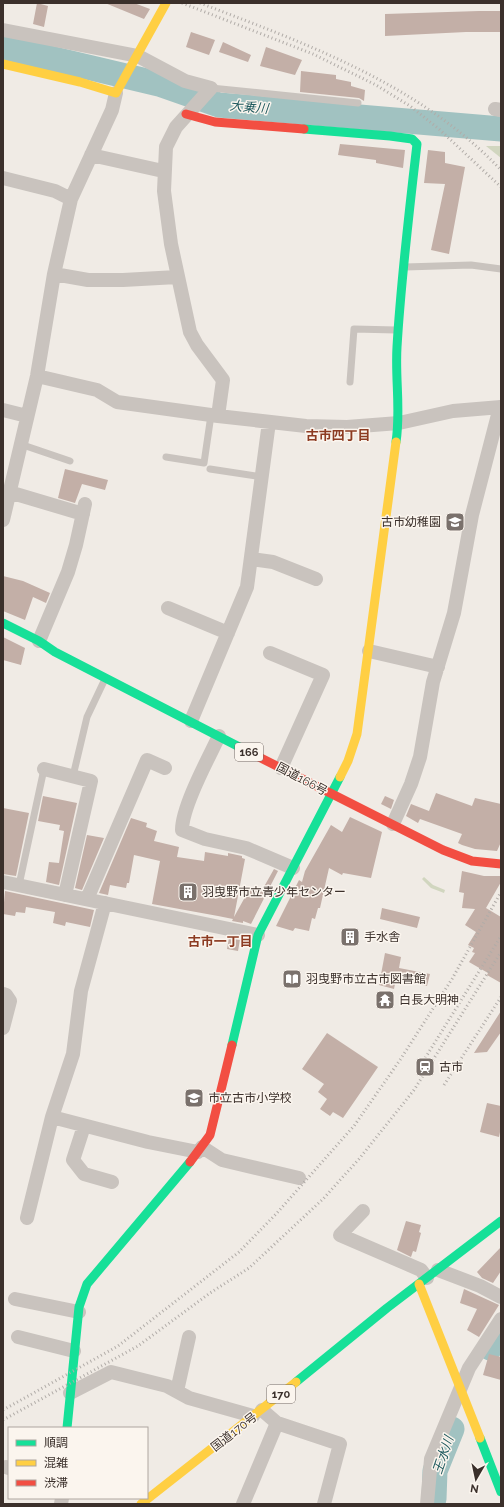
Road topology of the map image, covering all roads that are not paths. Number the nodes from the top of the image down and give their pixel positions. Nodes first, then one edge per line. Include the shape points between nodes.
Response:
1 (166, 3) edge
2 (3, 30) edge
3 (136, 59) junction
4 (3, 64) edge
5 (118, 90) junction
6 (210, 90) junction
7 (358, 103) dead end
8 (187, 112) junction
9 (91, 155) junction
10 (163, 171) junction
11 (3, 178) edge
12 (71, 199) junction
13 (403, 267) junction
14 (501, 269) edge
15 (54, 274) junction
16 (178, 277) junction
17 (399, 330) junction
18 (37, 376) junction
19 (350, 382) dead end
20 (501, 407) edge
21 (3, 410) edge
22 (27, 416) junction
23 (214, 416) junction
24 (269, 422) junction
25 (399, 423) junction
26 (20, 444) junction
27 (166, 457) dead end
28 (70, 461) dead end
29 (210, 469) dead end
30 (262, 477) junction
31 (8, 484) edge
32 (3, 520) edge
33 (251, 560) junction
34 (316, 579) dead end
35 (168, 608) dead end
36 (3, 623) edge
37 (228, 633) junction
38 (39, 641) junction
39 (370, 652) junction
40 (270, 653) dead end
41 (438, 667) junction
42 (106, 677) junction
43 (191, 721) junction
44 (219, 736) junction
45 (165, 768) dead end
46 (281, 768) junction
47 (44, 769) joint
48 (73, 776) junction
49 (331, 794) junction
50 (393, 824) junction
51 (501, 864) edge
52 (293, 868) junction
53 (3, 882) edge
54 (19, 885) junction
55 (65, 895) junction
56 (87, 900) junction
57 (105, 903) junction
58 (258, 935) junction
59 (3, 994) edge
60 (3, 1028) edge
61 (52, 1117) junction
62 (84, 1126) junction
63 (200, 1150) junction
64 (299, 1178) dead end
65 (112, 1182) dead end
66 (362, 1211) dead end
67 (27, 1218) dead end
68 (501, 1221) edge
69 (428, 1277) junction
70 (501, 1296) edge
71 (15, 1299) dead end
72 (79, 1312) junction
73 (501, 1319) edge
74 (18, 1336) dead end
75 (189, 1337) dead end
76 (74, 1351) junction
77 (461, 1387) junction
78 (177, 1391) junction
79 (70, 1393) junction
80 (258, 1413) junction
81 (277, 1423) junction
82 (67, 1427) edge
83 (501, 1492) edge
84 (148, 1499) edge
85 (243, 1504) edge
86 (324, 1504) edge
87 (427, 1504) edge

1 - 3 main road
2 - 3 street
3 - 5 main road
3 - 6 street
4 - 5 main road
5 - 9 street via 112,110
6 - 7 lane
6 - 8 street
8 - 10 street via 166,147
8 - 13 main road via 214,122 412,139 417,144
9 - 10 street
9 - 12 street
10 - 16 street
11 - 12 street via 55,191
12 - 15 street
13 - 14 lane via 471,265
13 - 17 main road
15 - 16 street via 88,280
15 - 18 street
16 - 23 street via 190,332 223,380
17 - 19 lane via 354,329
17 - 25 main road
18 - 22 street
18 - 23 street via 97,390 117,402
20 - 25 street via 453,411
20 - 41 street via 472,515 454,613
21 - 22 street
22 - 26 street
23 - 24 street
23 - 27 lane via 204,463
24 - 25 street via 347,427
24 - 30 street
25 - 39 main road
26 - 28 lane
26 - 31 street
29 - 30 lane
30 - 33 street
31 - 32 street
31 - 38 street via 84,509 68,572
33 - 34 street via 273,562
33 - 37 street via 247,587
35 - 37 street
36 - 38 main road, 国道166号 / 166
37 - 43 street
38 - 42 main road, 国道166号 / 166 via 55,652
39 - 41 street
39 - 49 main road via 357,734 348,761
40 - 46 street via 323,675
41 - 50 street via 420,757
42 - 43 main road, 国道166号 / 166
42 - 48 lane via 87,717
43 - 44 main road, 国道166号 / 166
44 - 46 main road, 国道166号 / 166
44 - 52 street via 198,780 182,822 182,830 205,839 246,848
45 - 56 street via 147,760
46 - 49 main road, 国道166号 / 166
47 - 48 street
47 - 54 lane
48 - 55 street via 91,781
49 - 50 main road, 国道166号 / 166
49 - 52 main road
50 - 51 main road, 国道166号 / 166 via 464,859 478,863
52 - 58 main road
53 - 54 street
54 - 55 street
55 - 56 street
56 - 57 street
57 - 58 street
57 - 61 street via 81,992 74,1054
58 - 63 main road via 210,1135
59 - 60 street via 10,1001
61 - 62 street
61 - 67 street
62 - 63 street via 148,1142
62 - 65 street via 73,1160 84,1174
63 - 64 street via 222,1160
63 - 72 main road via 87,1284
66 - 69 street via 340,1235 421,1270
68 - 69 main road, 国道170号 / 170
69 - 70 street via 480,1286
69 - 77 main road
69 - 80 main road, 国道170号 / 170
71 - 72 street
72 - 76 main road
73 - 77 street via 469,1368
74 - 76 street
75 - 78 street
76 - 79 main road
77 - 83 main road
77 - 87 street via 431,1459
78 - 79 street via 167,1386 111,1372
78 - 80 street via 189,1398
79 - 82 main road
80 - 81 street
80 - 84 main road, 国道170号 / 170
81 - 85 street
81 - 86 street via 340,1444

